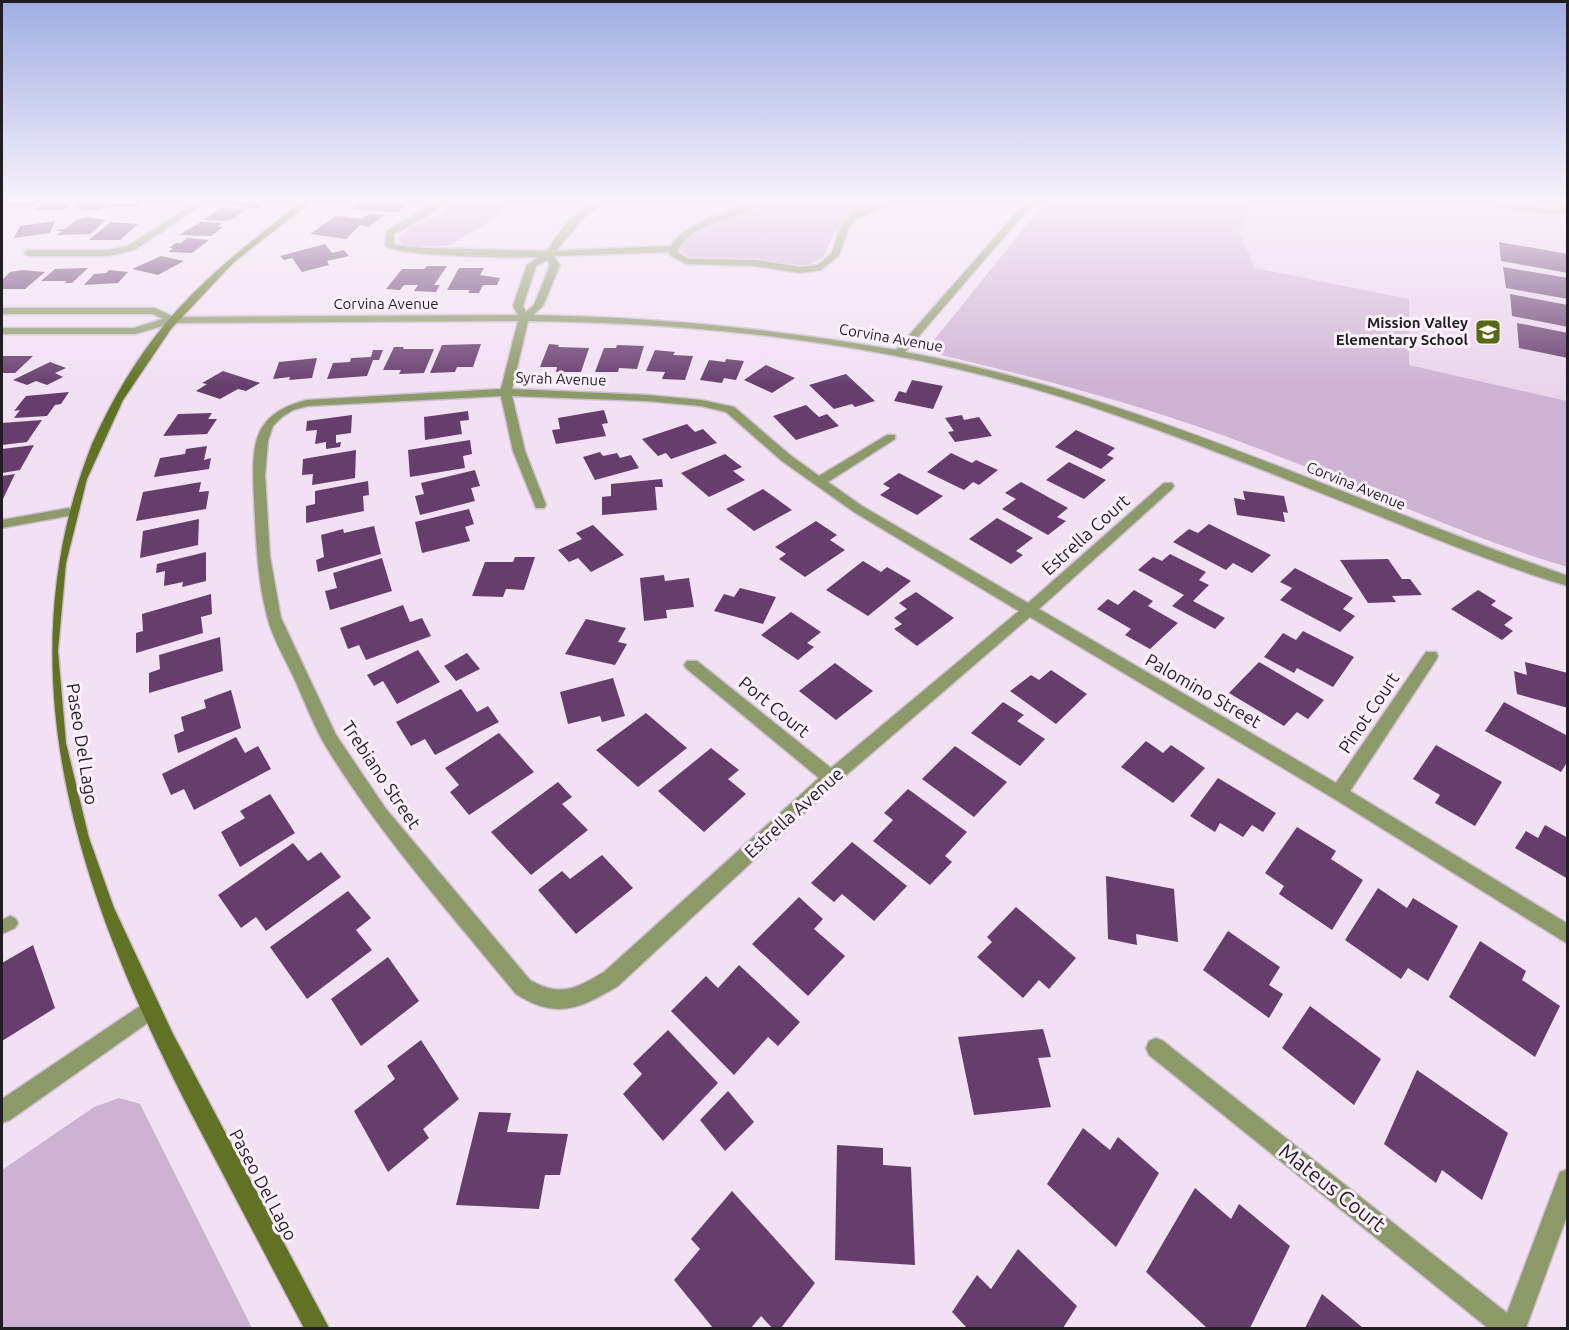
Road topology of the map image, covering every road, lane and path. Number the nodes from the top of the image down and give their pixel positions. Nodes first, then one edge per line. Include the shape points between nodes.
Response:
1 (228, 263) edge
2 (535, 263) edge
3 (554, 263) edge
4 (755, 263) edge
5 (826, 263) edge
6 (977, 263) edge
7 (2, 311) edge
8 (524, 318) junction
9 (172, 320) junction
10 (2, 330) edge
11 (898, 354) junction
12 (506, 392) junction
13 (278, 415) joint
14 (891, 437) dead end
15 (820, 481) junction
16 (1168, 486) dead end
17 (540, 505) dead end
18 (69, 512) junction
19 (2, 524) edge
20 (1568, 581) edge
21 (1028, 611) junction
22 (1431, 656) dead end
23 (693, 665) dead end
24 (831, 778) junction
25 (1339, 793) junction
26 (1568, 935) edge
27 (555, 1002) joint
28 (149, 1010) junction
29 (1156, 1048) dead end
30 (2, 1113) edge
31 (1568, 1180) edge
32 (317, 1329) edge
33 (1507, 1329) edge
34 (1514, 1329) edge

1 - 9 street, Paseo Del Lago
2 - 8 street via 518,306
3 - 8 street via 538,306
4 - 5 street via 800,270
6 - 11 street
7 - 9 street, Corvina Avenue via 155,311
8 - 9 street, Corvina Avenue
8 - 11 street, Corvina Avenue via 712,328
8 - 12 street
9 - 10 street, Corvina Avenue via 135,331
9 - 18 street, Paseo Del Lago via 137,366 112,408
11 - 20 street, Corvina Avenue via 1004,378 1177,431 1422,530
12 - 13 street, Syrah Avenue via 308,403
12 - 15 street, Syrah Avenue via 647,398 730,409 786,458
12 - 17 street via 519,451
13 - 27 street, Trebiano Street via 268,425 262,441 259,475 263,557 274,618 330,739 380,814 502,962 530,992
14 - 15 street
15 - 21 street, Palomino Street via 858,509
16 - 21 street, Estrella Court
18 - 19 street
18 - 28 street, Paseo Del Lago via 56,582 52,644 52,690 62,763 80,838 108,918
21 - 24 street, Estrella Avenue
21 - 25 street, Palomino Street
22 - 25 street, Pinot Court
23 - 24 street, Port Court
24 - 27 street, Estrella Avenue via 611,979 581,997
25 - 26 street, Palomino Street
28 - 30 street
28 - 32 street, Paseo Del Lago
29 - 33 street, Mateus Court
31 - 34 street

